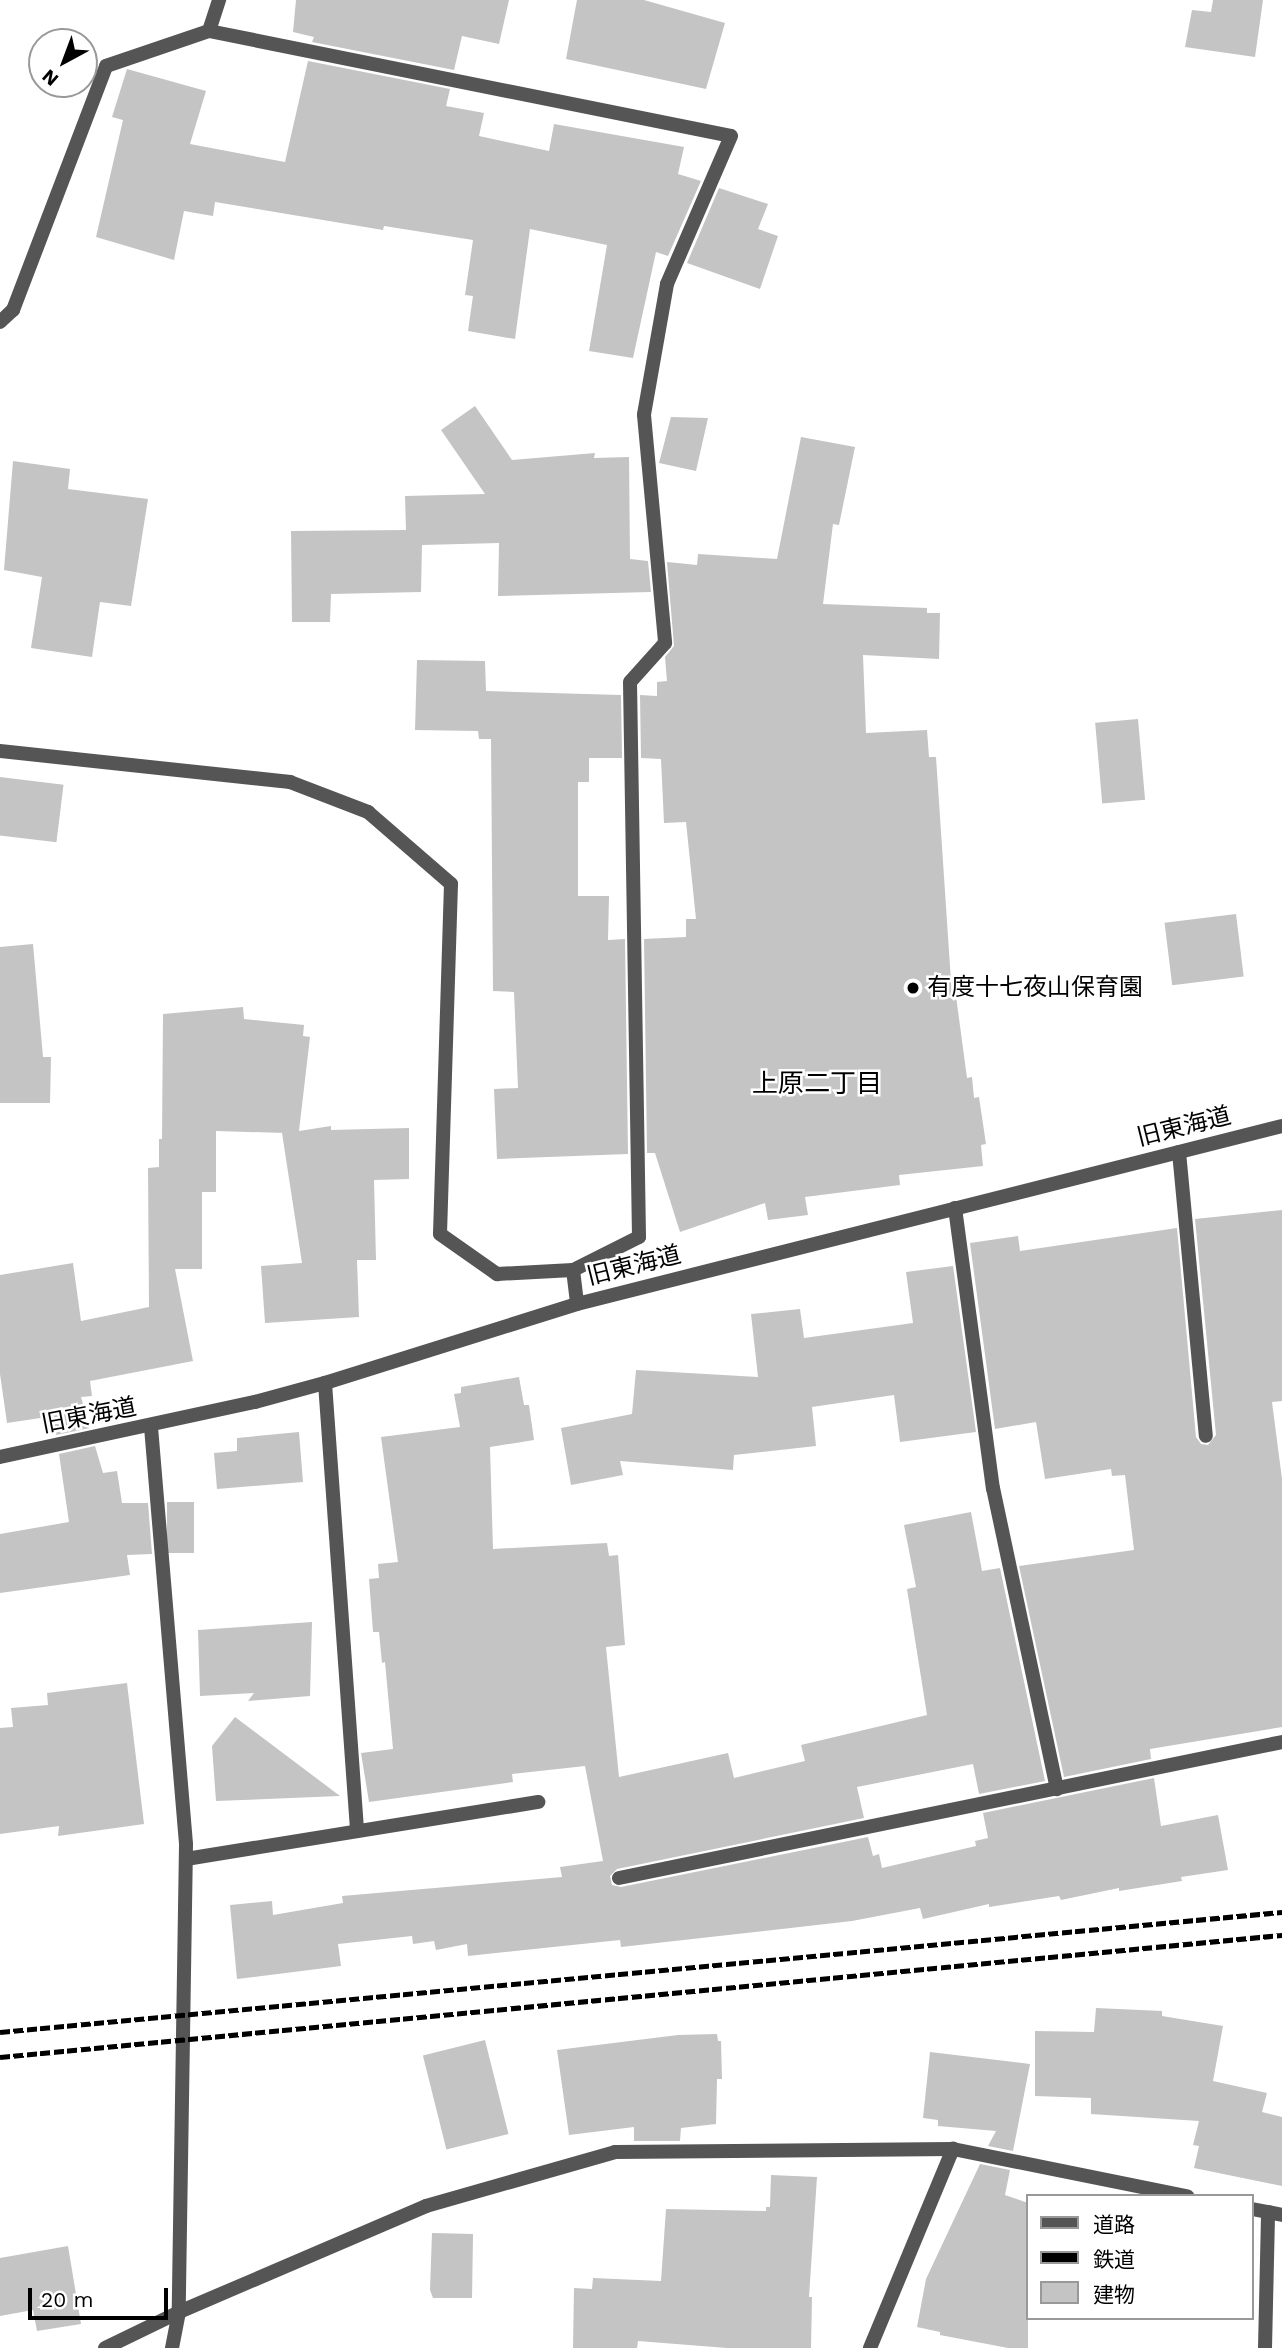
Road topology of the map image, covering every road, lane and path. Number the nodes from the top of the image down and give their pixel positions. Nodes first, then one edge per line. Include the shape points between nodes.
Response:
1 (219, 0) edge
2 (209, 31) junction
3 (0, 322) edge
4 (0, 751) edge
5 (1282, 1126) edge
6 (1179, 1152) junction
7 (955, 1208) junction
8 (573, 1270) junction
9 (576, 1304) junction
10 (325, 1383) junction
11 (151, 1426) junction
12 (1206, 1436) dead end
13 (0, 1457) edge
14 (1282, 1742) edge
15 (1057, 1789) junction
16 (538, 1802) dead end
17 (357, 1831) junction
18 (186, 1859) junction
19 (619, 1878) dead end
20 (953, 2149) junction
21 (1177, 2194) edge
22 (1254, 2209) edge
23 (1275, 2213) edge
24 (179, 2312) junction
25 (105, 2348) edge
26 (173, 2348) edge
27 (870, 2348) edge
28 (1265, 2348) edge

1 - 2 street
2 - 3 street via 106,66 13,310
2 - 8 street via 731,136 667,284 644,415 665,643 630,682 639,1237
4 - 8 street via 290,782 368,812 452,884 440,1234 496,1274
5 - 6 street, 旧東海道
6 - 7 street, 旧東海道
6 - 12 street
7 - 9 street, 旧東海道
7 - 15 street via 993,1488
8 - 9 street
9 - 10 street, 旧東海道
10 - 11 street, 旧東海道
10 - 17 street
11 - 13 street, 旧東海道
11 - 18 street
14 - 15 street
15 - 19 street
16 - 17 street
17 - 18 street
18 - 24 street
20 - 21 street
20 - 24 street via 615,2152 426,2206
20 - 27 street
22 - 23 street
23 - 28 street
24 - 25 street
24 - 26 street

